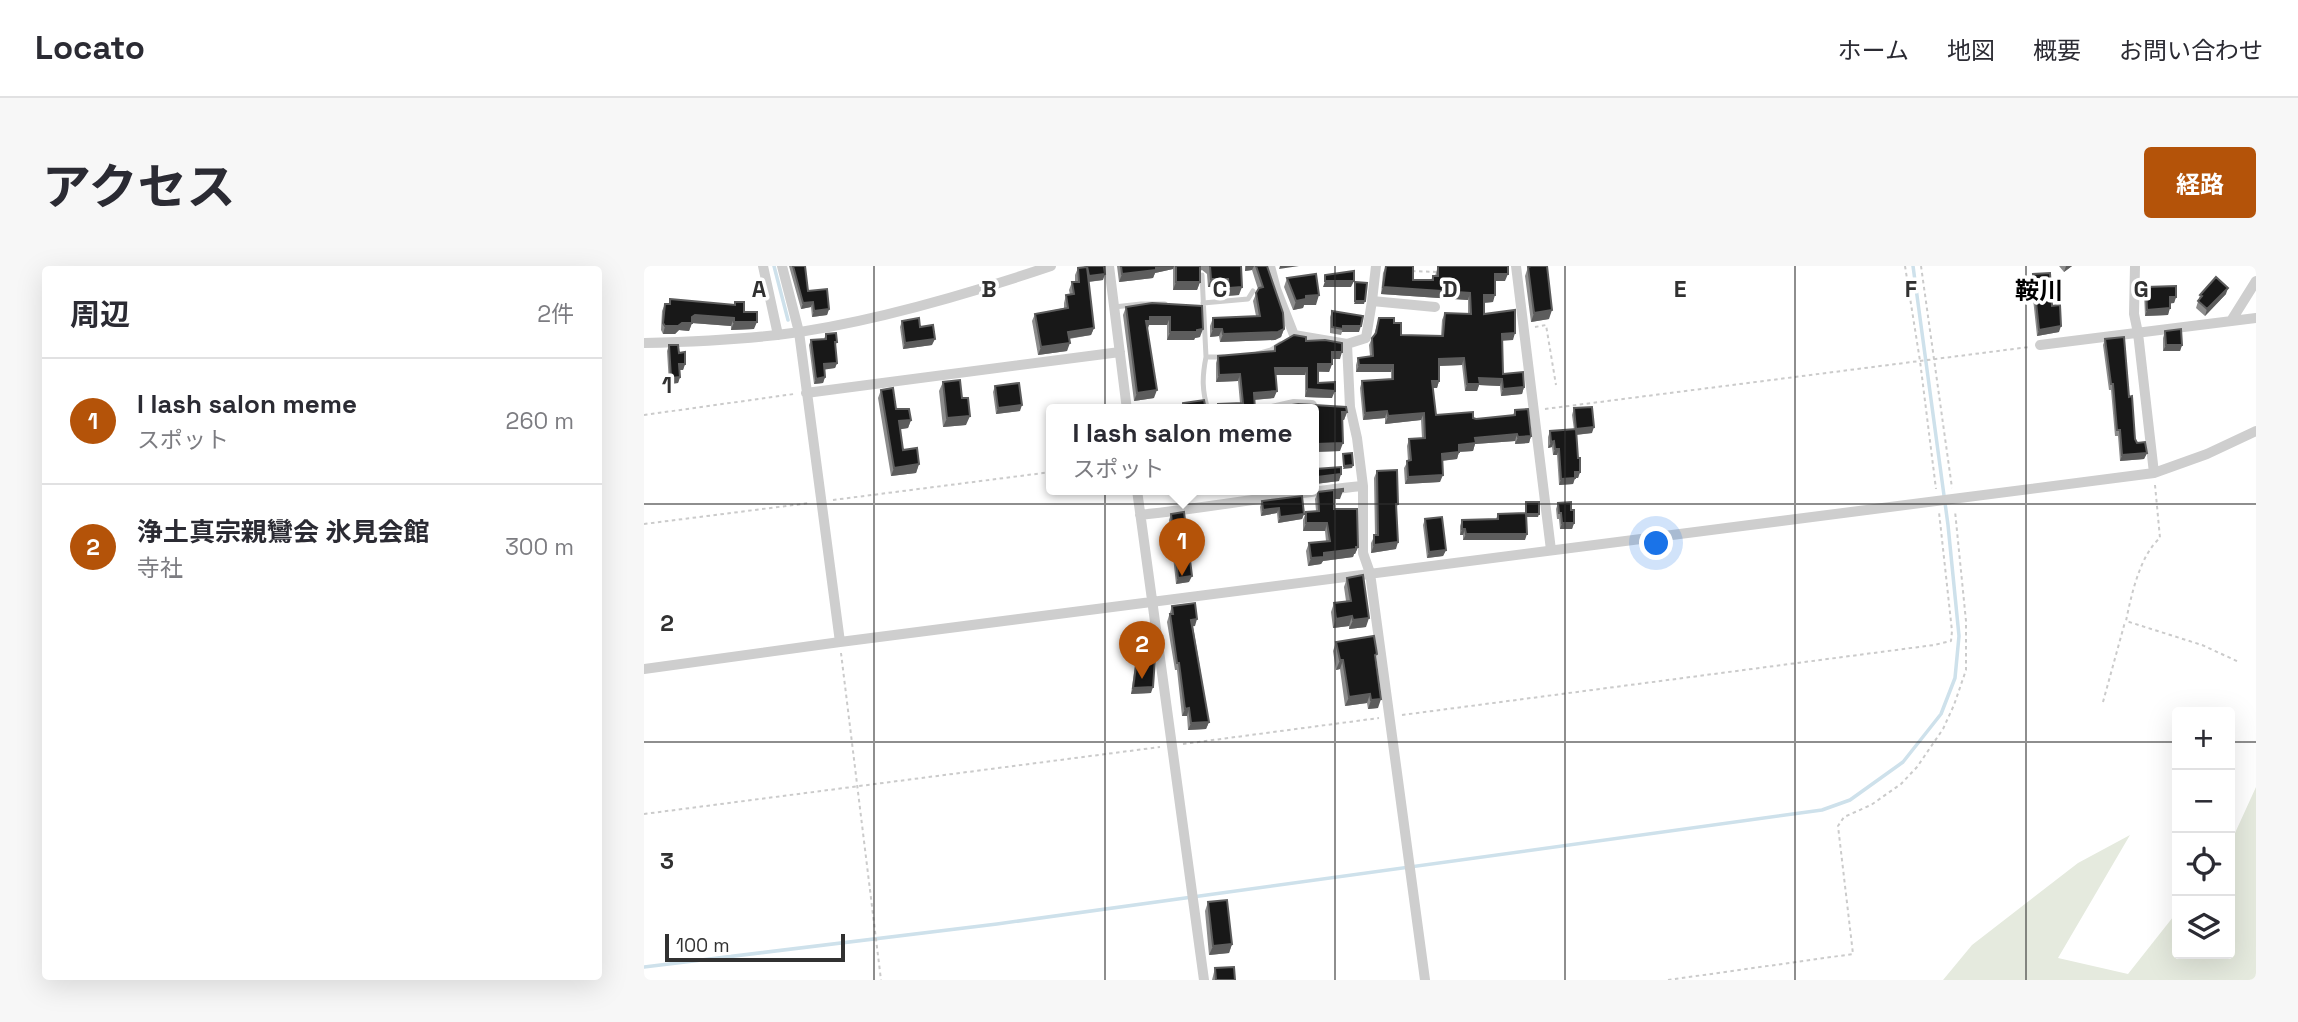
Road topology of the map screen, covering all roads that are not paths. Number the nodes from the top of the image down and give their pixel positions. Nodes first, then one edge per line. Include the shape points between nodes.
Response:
1 (763, 266) edge
2 (782, 266) edge
3 (1051, 266) edge
4 (1109, 266) edge
5 (1270, 266) edge
6 (1376, 266) edge
7 (2135, 266) edge
8 (1519, 267) edge
9 (1202, 275) edge
10 (2256, 281) edge
11 (1253, 291) dead end
12 (1372, 301) junction
13 (1167, 304) edge
14 (1203, 306) junction
15 (1115, 307) junction
16 (1191, 307) edge
17 (1435, 307) dead end
18 (2256, 318) edge
19 (2231, 321) junction
20 (799, 332) junction
21 (2138, 332) junction
22 (778, 335) junction
23 (1294, 335) junction
24 (644, 343) edge
25 (1347, 344) junction
26 (2040, 345) road end
27 (1120, 352) junction
28 (1233, 357) edge
29 (1246, 357) edge
30 (1206, 358) junction
31 (806, 393) junction
32 (1126, 404) edge
33 (1206, 404) edge
34 (1319, 405) edge
35 (1338, 406) junction
36 (2256, 431) edge
37 (2154, 473) junction
38 (1363, 486) junction
39 (1319, 490) edge
40 (1138, 495) edge
41 (1284, 495) edge
42 (1140, 515) junction
43 (1551, 550) junction
44 (1370, 573) junction
45 (1152, 602) junction
46 (839, 642) junction
47 (644, 669) edge
48 (1204, 980) edge
49 (1425, 980) edge

1 - 22 street
2 - 20 street
3 - 20 street via 903,310
4 - 15 street
5 - 23 street
6 - 12 street
7 - 21 street
8 - 43 street
9 - 14 lane
10 - 19 street
11 - 14 lane via 1248,299
12 - 17 street
12 - 25 street via 1366,338
13 - 15 lane
14 - 16 lane
14 - 30 lane
15 - 27 street
18 - 19 street
19 - 21 street
20 - 22 street
20 - 31 street
21 - 26 street
21 - 37 street
22 - 24 street
23 - 25 street
23 - 29 lane via 1271,350
25 - 35 street
27 - 31 street
27 - 32 street
28 - 30 lane
30 - 33 lane
31 - 46 street
34 - 35 street
35 - 38 street via 1357,438
36 - 37 street
37 - 43 street
38 - 39 street
38 - 44 street via 1363,552
40 - 42 street
41 - 42 street
42 - 45 street
43 - 44 street
44 - 45 street
44 - 49 street
45 - 46 street
45 - 48 street
46 - 47 street

